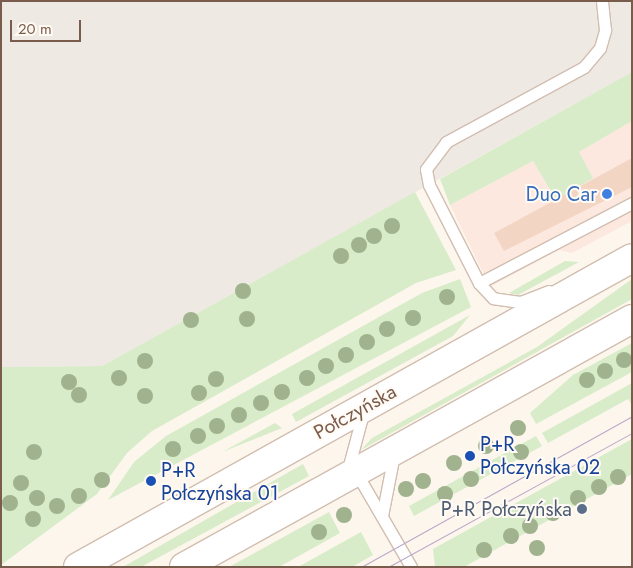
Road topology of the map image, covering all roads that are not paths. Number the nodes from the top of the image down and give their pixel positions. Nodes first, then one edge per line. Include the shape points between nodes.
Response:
1 (602, 1) edge
2 (632, 203) edge
3 (630, 259) edge
4 (479, 283) junction
5 (632, 319) edge
6 (365, 406) junction
7 (395, 450) junction
8 (354, 473) junction
9 (382, 516) junction
10 (78, 567) edge
11 (184, 567) edge
12 (411, 567) edge

1 - 4 lane via 606,22 600,48 584,67 446,142 426,170 429,185
2 - 4 lane
3 - 4 lane via 520,302 493,298
3 - 6 main road, Połczyńska
5 - 7 main road
6 - 8 lane via 350,453
6 - 10 main road, Połczyńska
7 - 8 main road
7 - 9 lane
8 - 9 lane
8 - 11 main road
9 - 12 lane

